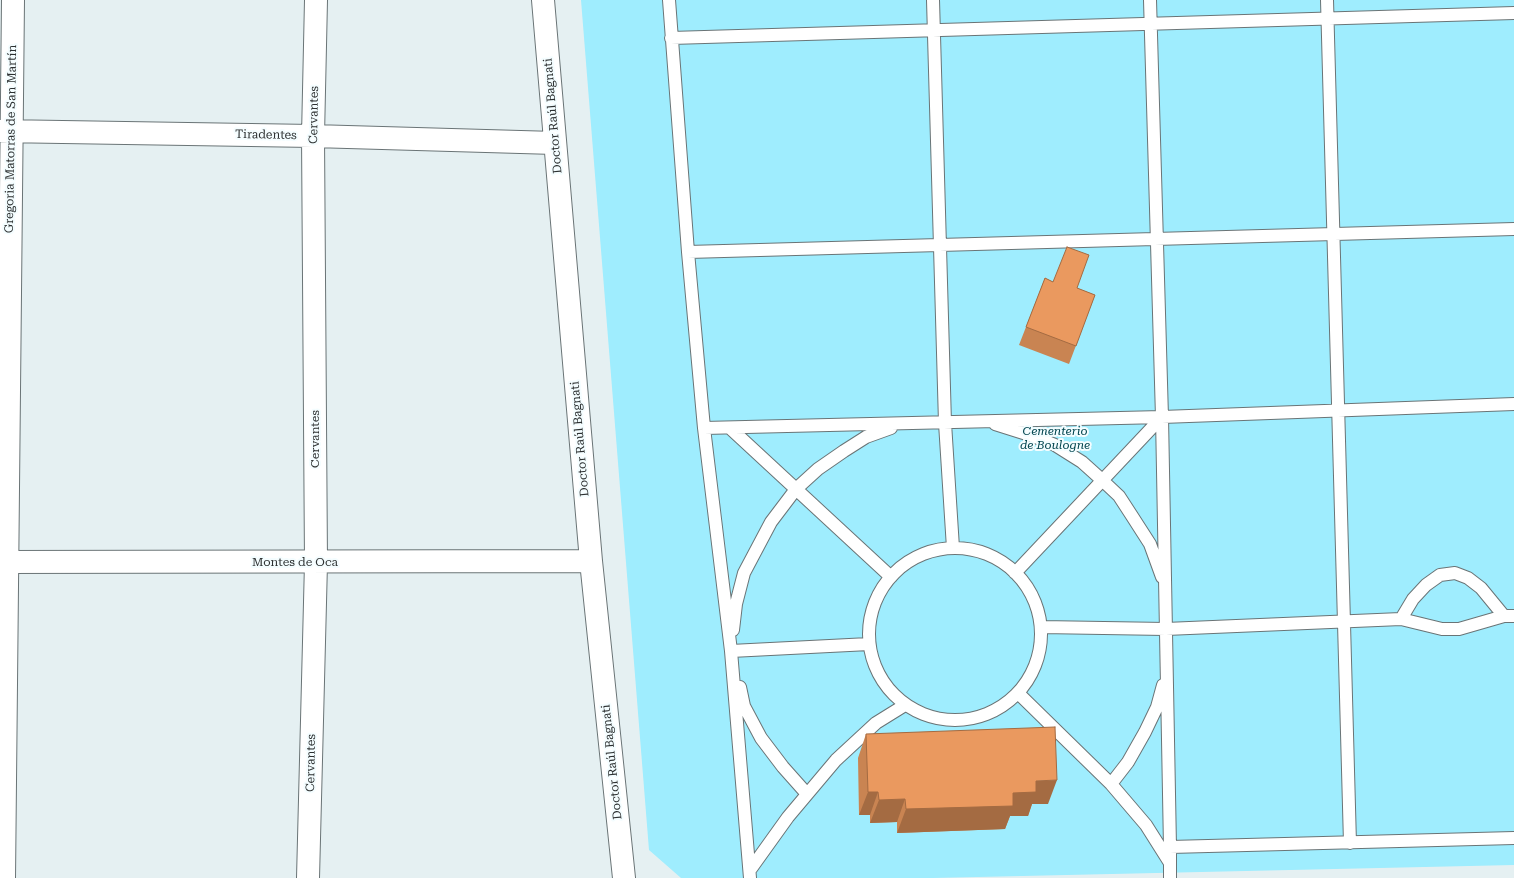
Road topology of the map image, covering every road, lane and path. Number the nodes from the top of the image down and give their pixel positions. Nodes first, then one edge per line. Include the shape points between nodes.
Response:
1 (12, 0) edge
2 (316, 0) edge
3 (543, 0) edge
4 (669, 0) edge
5 (933, 0) edge
6 (1150, 0) edge
7 (1327, 0) edge
8 (1514, 13) edge
9 (1327, 17) junction
10 (1152, 22) junction
11 (934, 30) junction
12 (671, 38) junction
13 (6, 131) edge
14 (313, 136) junction
15 (555, 143) junction
16 (1514, 229) edge
17 (1333, 234) junction
18 (1157, 238) junction
19 (939, 244) junction
20 (688, 252) junction
21 (1514, 404) edge
22 (1338, 410) junction
23 (1162, 416) junction
24 (987, 421) junction
25 (944, 423) junction
26 (902, 424) junction
27 (704, 428) junction
28 (730, 428) junction
29 (1102, 480) junction
30 (796, 489) junction
31 (953, 548) junction
32 (3, 562) edge
33 (591, 562) junction
34 (316, 563) junction
35 (1015, 573) junction
36 (891, 577) junction
37 (1165, 586) junction
38 (1509, 616) edge
39 (1401, 619) junction
40 (1344, 622) junction
41 (1041, 627) junction
42 (1166, 629) junction
43 (869, 644) junction
44 (731, 651) junction
45 (1167, 672) junction
46 (1018, 693) junction
47 (905, 705) junction
48 (1111, 784) junction
49 (807, 794) junction
50 (1514, 838) edge
51 (1350, 842) junction
52 (1170, 847) junction
53 (1170, 864) junction
54 (750, 874) edge
55 (4, 878) edge
56 (308, 878) edge
57 (624, 878) edge
58 (1170, 878) edge

1 - 13 street, Gregoria Matorras de San Martín
2 - 14 street, Cervantes
3 - 15 street, Doctor Raúl Bagnati
4 - 12 lane
5 - 11 lane
6 - 10 lane
7 - 9 lane
8 - 9 lane
9 - 10 lane
9 - 17 lane
10 - 11 lane
10 - 18 lane
11 - 12 lane
11 - 19 lane
12 - 20 lane
13 - 14 street, Tiradentes
13 - 32 street, Gregoria Matorras de San Martín
14 - 15 street, Tiradentes
14 - 34 street, Cervantes
15 - 33 street, Doctor Raúl Bagnati
16 - 17 lane
17 - 18 lane
17 - 22 lane
18 - 19 lane
18 - 23 lane
19 - 20 lane
19 - 25 lane
20 - 27 lane
21 - 22 lane
22 - 23 lane
22 - 40 lane
23 - 24 lane
23 - 29 lane
23 - 37 lane
24 - 25 lane
24 - 29 lane via 1055,445 1082,462
25 - 26 lane
25 - 31 lane
26 - 28 lane
26 - 30 lane via 866,437 849,447 818,469
27 - 28 lane
27 - 44 lane
28 - 30 lane
29 - 35 lane
29 - 37 lane via 1119,496 1150,544
30 - 36 lane
30 - 44 lane via 771,522 744,573 736,604
31 - 35 lane via 976,551 998,559
31 - 36 lane via 930,552 908,562
32 - 34 street, Montes de Oca
32 - 55 street, Gregoria Matorras de San Martín
33 - 34 street, Montes de Oca
33 - 57 street, Doctor Raúl Bagnati
34 - 56 street, Cervantes
35 - 41 lane via 1028,589 1037,607
36 - 43 lane via 877,597 870,620
37 - 42 lane
38 - 39 lane via 1459,629 1442,629
38 - 39 lane via 1481,588 1468,578 1455,573 1440,575 1426,585 1413,599
39 - 40 lane
40 - 42 lane
40 - 51 lane
41 - 42 lane
41 - 46 lane via 1040,651 1032,674
42 - 45 lane
43 - 44 lane
43 - 47 lane via 875,668 887,689
44 - 49 lane via 744,706 761,738
44 - 54 lane
45 - 48 lane via 1157,707 1145,732 1128,762
45 - 52 lane
46 - 47 lane via 999,708 976,718 951,720 927,716
46 - 48 lane
47 - 49 lane via 876,723 836,760
48 - 53 lane via 1146,825
49 - 54 lane via 788,817
50 - 51 lane
51 - 52 lane
52 - 53 lane
53 - 58 lane

